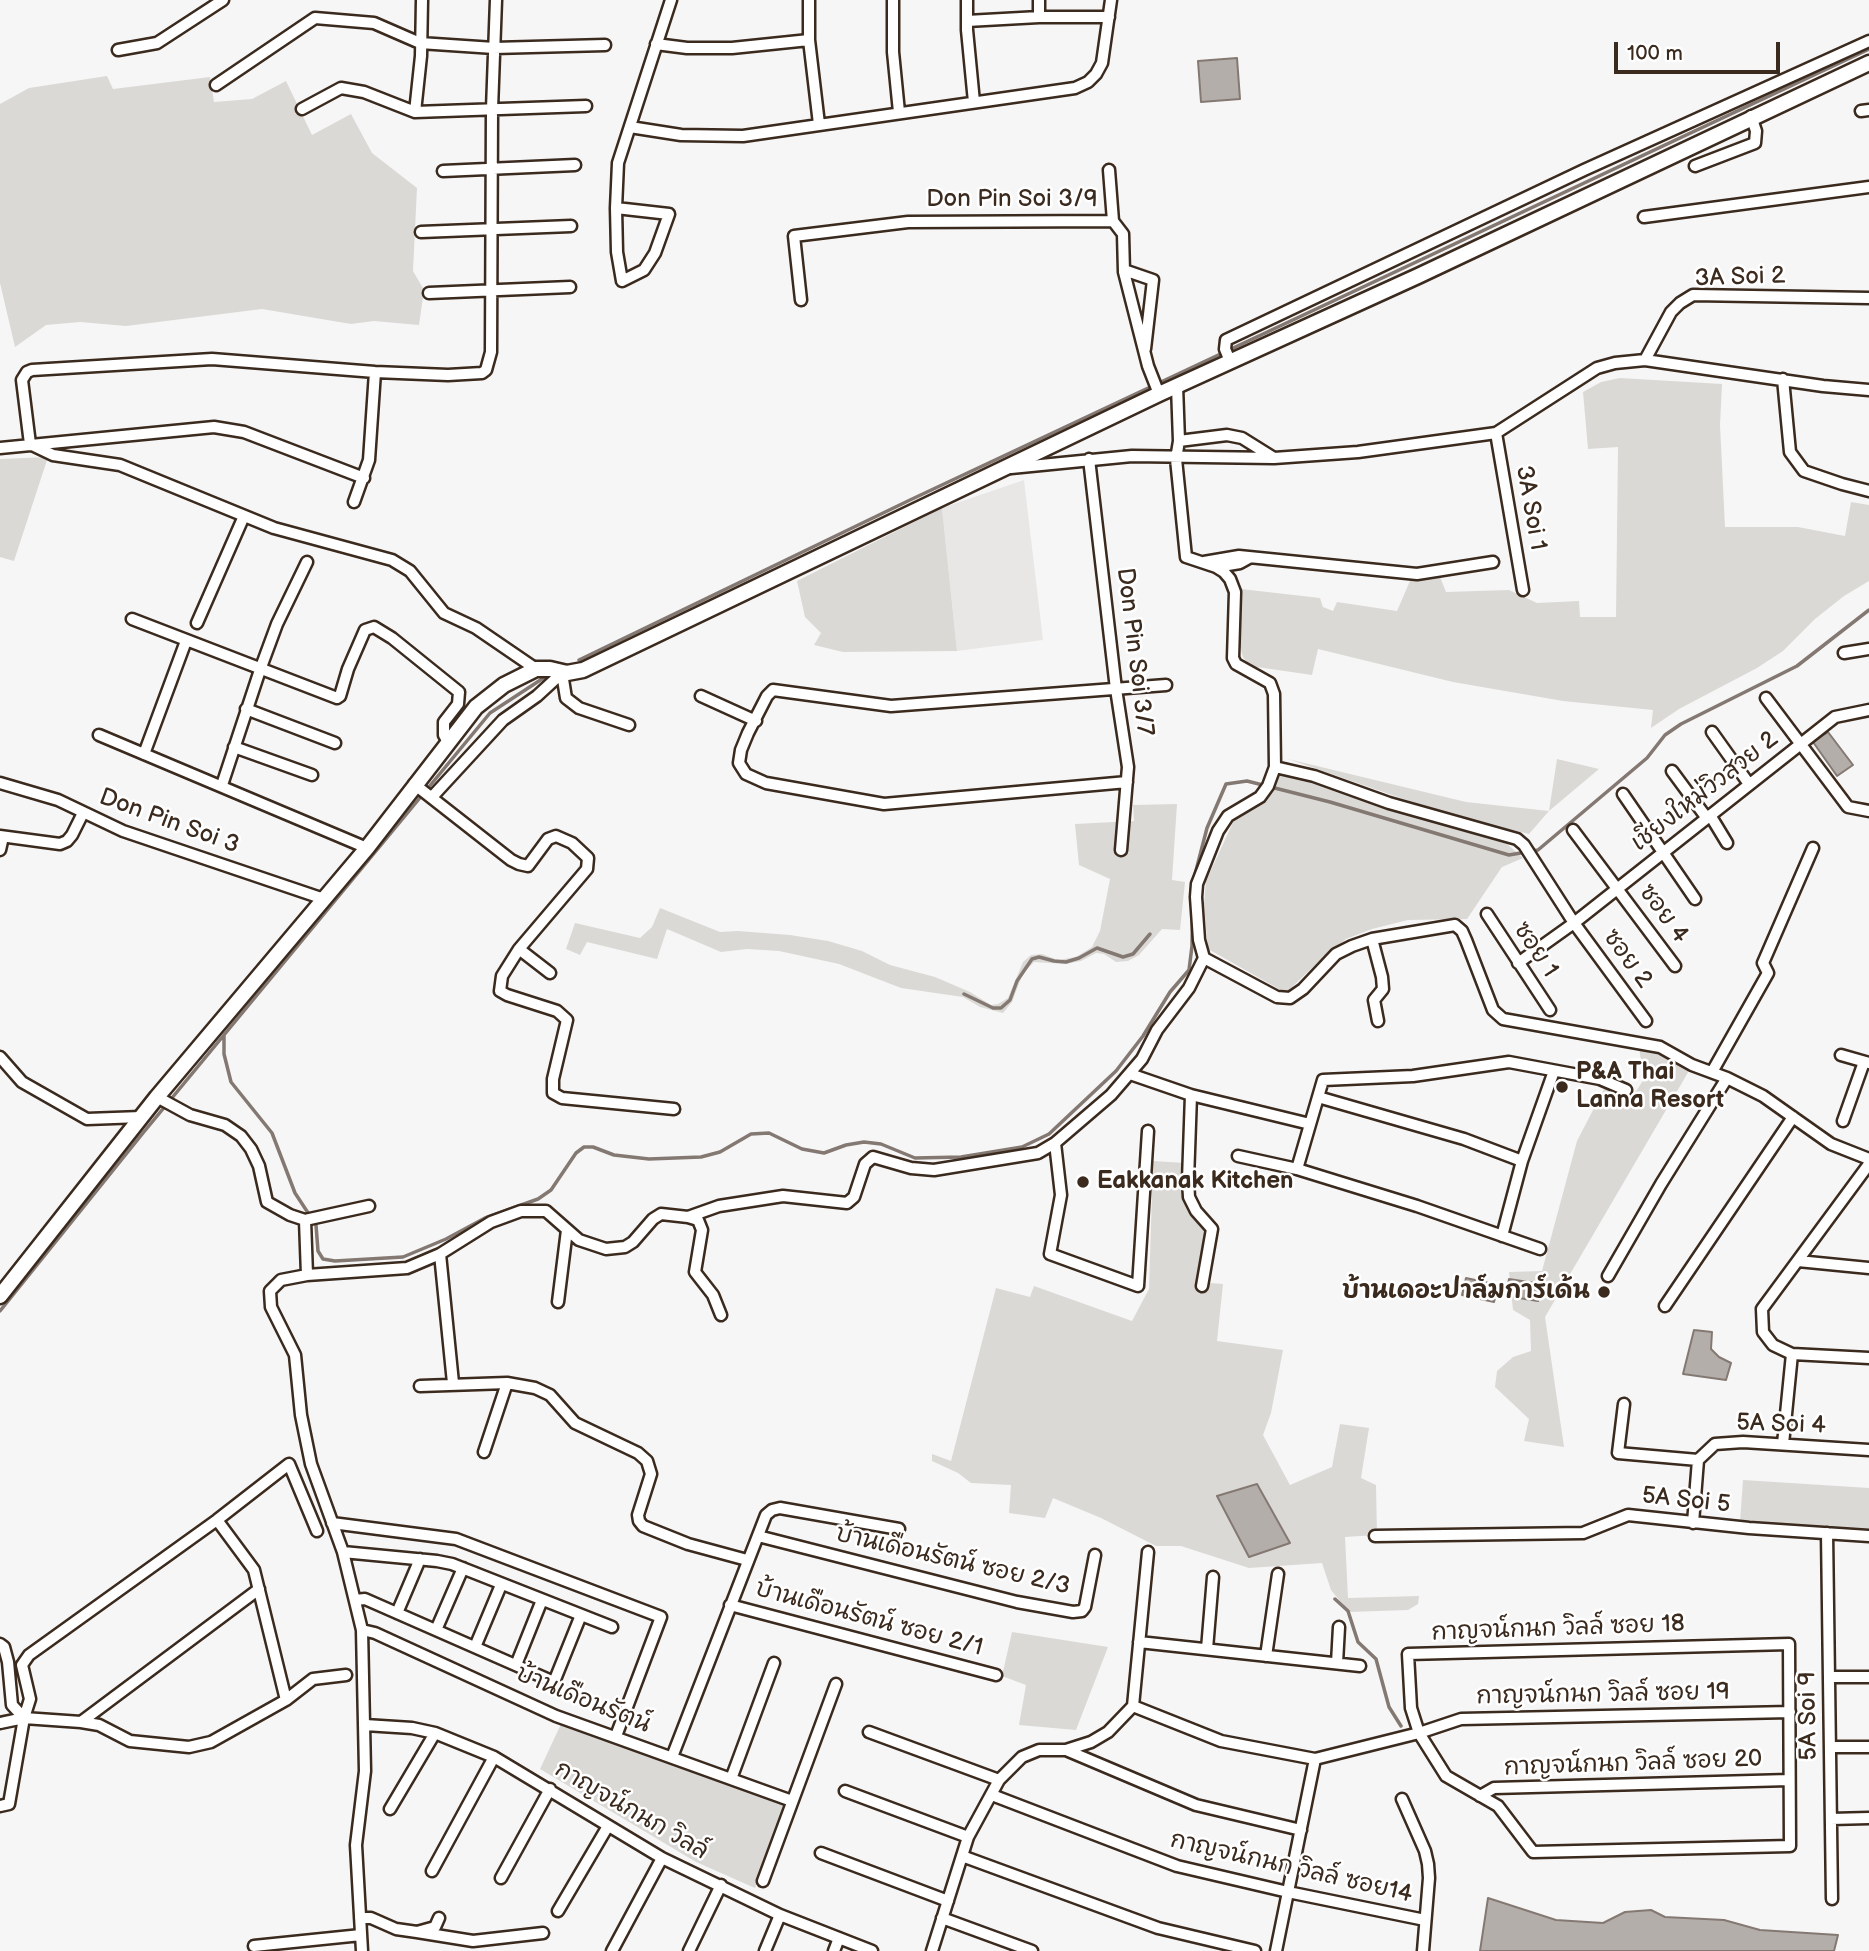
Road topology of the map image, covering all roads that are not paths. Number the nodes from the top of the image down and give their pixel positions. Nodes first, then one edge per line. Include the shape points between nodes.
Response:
1 (223, 0) edge
2 (422, 0) edge
3 (496, 0) edge
4 (671, 0) edge
5 (809, 0) edge
6 (893, 0) edge
7 (967, 0) edge
8 (1039, 0) edge
9 (1111, 0) edge
10 (1039, 17) junction
11 (1109, 17) junction
12 (967, 21) junction
13 (809, 40) junction
14 (1869, 41) edge
15 (420, 43) junction
16 (656, 44) junction
17 (605, 45) dead end
18 (494, 48) junction
19 (118, 50) dead end
20 (1869, 63) edge
21 (216, 85) dead end
22 (974, 102) junction
23 (586, 106) dead end
24 (302, 109) dead end
25 (492, 109) junction
26 (415, 112) junction
27 (899, 112) junction
28 (1751, 116) junction
29 (819, 124) junction
30 (630, 127) junction
31 (575, 165) dead end
32 (1695, 166) dead end
33 (491, 169) junction
34 (1108, 170) dead end
35 (443, 171) dead end
36 (1869, 187) edge
37 (616, 208) junction
38 (1644, 217) dead end
39 (1113, 221) junction
40 (571, 226) dead end
41 (490, 229) junction
42 (421, 232) dead end
43 (1124, 270) junction
44 (570, 287) dead end
45 (490, 289) junction
46 (429, 293) dead end
47 (1869, 298) edge
48 (801, 300) dead end
49 (1144, 354) junction
50 (1227, 355) junction
51 (1646, 360) junction
52 (375, 372) junction
53 (1783, 379) junction
54 (1177, 386) junction
55 (1156, 388) junction
56 (1869, 390) edge
57 (1496, 433) junction
58 (1179, 441) junction
59 (30, 444) junction
60 (0, 448) edge
61 (1176, 458) junction
62 (1274, 458) junction
63 (1089, 459) junction
64 (1007, 467) junction
65 (364, 478) junction
66 (1869, 491) edge
67 (354, 502) dead end
68 (244, 516) junction
69 (1249, 558) junction
70 (307, 562) dead end
71 (1493, 562) dead end
72 (1204, 563) junction
73 (1216, 567) junction
74 (1523, 590) dead end
75 (132, 619) dead end
76 (197, 623) dead end
77 (187, 641) junction
78 (1869, 649) edge
79 (1844, 653) dead end
80 (536, 669) junction
81 (260, 670) junction
82 (562, 673) junction
83 (1166, 685) dead end
84 (1116, 689) junction
85 (701, 696) dead end
86 (1766, 698) dead end
87 (246, 709) junction
88 (1869, 710) edge
89 (756, 721) junction
90 (629, 724) dead end
91 (1712, 732) dead end
92 (99, 735) dead end
93 (448, 742) junction
94 (335, 743) dead end
95 (1801, 744) junction
96 (234, 747) junction
97 (144, 754) junction
98 (1275, 767) junction
99 (1672, 771) dead end
100 (312, 775) dead end
101 (1127, 782) junction
102 (0, 783) edge
103 (1749, 784) junction
104 (222, 785) junction
105 (423, 791) junction
106 (1623, 794) dead end
107 (1869, 811) edge
108 (83, 813) junction
109 (1708, 816) junction
110 (1573, 830) dead end
111 (2, 837) edge
112 (1727, 843) dead end
113 (367, 848) junction
114 (1812, 848) dead end
115 (0, 850) edge
116 (1121, 850) dead end
117 (1664, 851) junction
118 (1617, 887) junction
119 (324, 899) junction
120 (1695, 899) dead end
121 (1486, 914) dead end
122 (1574, 923) junction
123 (1372, 939) junction
124 (519, 950) junction
125 (1204, 958) junction
126 (1518, 962) junction
127 (1675, 966) dead end
128 (550, 972) dead end
129 (1550, 1010) dead end
130 (1378, 1021) dead end
131 (1646, 1021) dead end
132 (1841, 1055) dead end
133 (0, 1057) edge
134 (1867, 1063) edge
135 (1554, 1071) junction
136 (1712, 1072) junction
137 (1130, 1074) junction
138 (1727, 1078) junction
139 (1626, 1090) dead end
140 (1191, 1095) junction
141 (1318, 1097) junction
142 (158, 1099) junction
143 (674, 1109) dead end
144 (142, 1115) junction
145 (1793, 1117) junction
146 (1843, 1121) dead end
147 (1310, 1124) junction
148 (1147, 1131) dead end
149 (1055, 1143) junction
150 (1238, 1156) dead end
151 (1522, 1161) junction
152 (1869, 1161) edge
153 (1297, 1168) junction
154 (369, 1206) dead end
155 (688, 1217) junction
156 (305, 1220) junction
157 (567, 1230) junction
158 (1502, 1236) junction
159 (1540, 1249) dead end
160 (440, 1254) junction
161 (1798, 1261) junction
162 (1869, 1268) edge
163 (307, 1269) junction
164 (1608, 1276) dead end
165 (1202, 1286) dead end
166 (0, 1296) edge
167 (558, 1302) dead end
168 (1665, 1306) dead end
169 (721, 1315) dead end
170 (1792, 1354) junction
171 (1869, 1358) edge
172 (507, 1383) junction
173 (453, 1384) junction
174 (419, 1386) dead end
175 (1624, 1404) dead end
176 (1783, 1444) junction
177 (1869, 1450) edge
178 (484, 1452) dead end
179 (1698, 1460) junction
180 (217, 1520) junction
181 (332, 1523) junction
182 (1693, 1523) junction
183 (900, 1529) dead end
184 (317, 1531) dead end
185 (1827, 1533) junction
186 (758, 1535) junction
187 (1375, 1536) dead end
188 (1869, 1536) edge
189 (343, 1552) junction
190 (1148, 1552) dead end
191 (1095, 1555) dead end
192 (420, 1559) junction
193 (747, 1560) junction
194 (463, 1568) junction
195 (1278, 1574) dead end
196 (1213, 1577) dead end
197 (501, 1584) junction
198 (259, 1589) junction
199 (355, 1600) junction
200 (542, 1600) junction
201 (730, 1605) junction
202 (397, 1613) junction
203 (581, 1615) junction
204 (612, 1627) dead end
205 (1339, 1627) dead end
206 (362, 1630) junction
207 (436, 1630) junction
208 (1139, 1642) junction
209 (0, 1644) edge
210 (475, 1647) junction
211 (1206, 1649) junction
212 (1266, 1656) junction
213 (774, 1663) dead end
214 (1337, 1663) junction
215 (516, 1665) junction
216 (1360, 1666) dead end
217 (346, 1675) dead end
218 (996, 1675) dead end
219 (1829, 1677) junction
220 (1869, 1677) edge
221 (836, 1684) dead end
222 (286, 1700) junction
223 (1133, 1706) junction
224 (1790, 1712) junction
225 (24, 1718) junction
226 (81, 1722) junction
227 (0, 1723) edge
228 (365, 1725) junction
229 (869, 1732) dead end
230 (435, 1733) junction
231 (1419, 1733) junction
232 (616, 1737) junction
233 (1869, 1746) edge
234 (1830, 1747) junction
235 (1066, 1749) junction
236 (494, 1757) junction
237 (672, 1757) junction
238 (1315, 1759) junction
239 (731, 1779) junction
240 (999, 1780) junction
241 (1789, 1780) junction
242 (550, 1789) junction
243 (845, 1791) dead end
244 (992, 1795) junction
245 (1480, 1796) junction
246 (1402, 1799) dead end
247 (792, 1801) junction
248 (0, 1806) edge
249 (390, 1809) dead end
250 (1869, 1818) edge
251 (1831, 1819) junction
252 (608, 1826) junction
253 (1301, 1830) junction
254 (968, 1837) junction
255 (821, 1853) dead end
256 (962, 1856) junction
257 (662, 1858) junction
258 (432, 1871) dead end
259 (501, 1878) dead end
260 (763, 1881) dead end
261 (721, 1885) junction
262 (1288, 1892) junction
263 (1832, 1899) dead end
264 (948, 1901) junction
265 (558, 1911) dead end
266 (780, 1915) junction
267 (360, 1918) junction
268 (439, 1918) dead end
269 (942, 1918) junction
270 (1425, 1920) junction
271 (417, 1932) junction
272 (542, 1933) dead end
273 (361, 1935) junction
274 (839, 1938) junction
275 (254, 1946) dead end
276 (362, 1951) edge
277 (612, 1951) edge
278 (689, 1951) edge
279 (765, 1951) edge
280 (834, 1951) edge
281 (872, 1951) edge
282 (932, 1951) edge
283 (1032, 1951) edge
284 (1255, 1951) edge
285 (1276, 1951) edge
286 (1423, 1951) edge

1 - 19 street via 157,43
2 - 15 street
3 - 18 street
4 - 16 street
5 - 13 street
6 - 27 street
7 - 12 street
8 - 10 street
9 - 11 street
10 - 11 street
10 - 12 street
11 - 22 street via 1102,63 1088,82 1075,88
12 - 22 street
13 - 16 street via 733,48
13 - 29 street
14 - 50 street via 1238,334 1226,340
15 - 18 street
15 - 21 street via 374,23 315,18
15 - 26 street
16 - 30 street
17 - 18 street
18 - 25 street
20 - 28 street
22 - 27 street
23 - 25 street
24 - 26 street via 341,88
25 - 26 street
25 - 33 street
27 - 29 street
28 - 32 street via 1755,143
28 - 50 street via 1418,276
29 - 30 street via 743,136 681,135
30 - 37 street via 618,163
31 - 33 street
33 - 35 street
33 - 41 street
34 - 39 street
36 - 38 street
37 - 37 street via 617,251 622,281 644,270 669,214
39 - 43 street, Don Pin Soi 3/9 via 1124,234
39 - 48 street, Don Pin Soi 3/9 via 908,222 794,236
40 - 41 street
41 - 42 street
41 - 45 street
43 - 49 street, Don Pin Soi 3/9
43 - 49 street via 1153,280
44 - 45 street
45 - 46 street
45 - 52 street via 491,352 482,373
47 - 51 street, 3A Soi 2 via 1693,295 1671,312
49 - 55 street, Don Pin Soi 3/9
50 - 54 street
51 - 53 street
51 - 57 street via 1597,368
52 - 59 street via 212,359 32,370 22,380
52 - 65 street via 372,442
53 - 56 street
53 - 66 street via 1790,452 1804,471
54 - 55 street
54 - 58 street
55 - 64 street
57 - 62 street
57 - 74 street, 3A Soi 1
58 - 61 street
58 - 62 street via 1227,435 1242,438
59 - 60 street
59 - 65 street via 221,428 259,437
59 - 68 street via 53,455 120,465
61 - 62 street
61 - 63 street
61 - 72 street via 1186,557
63 - 64 street
63 - 84 street, Don Pin Soi 3/7
64 - 82 street via 583,670
65 - 67 street
68 - 76 street
68 - 80 street via 392,560 410,571 444,613 476,628
69 - 71 street via 1417,574
69 - 72 street
69 - 73 street
70 - 81 street
72 - 73 street
73 - 98 street via 1230,579 1235,592 1233,658 1270,683 1274,694
75 - 77 street
77 - 81 street
77 - 97 street
78 - 79 street
80 - 82 street
80 - 93 street via 504,685 476,707
81 - 87 street
81 - 93 street via 337,698 365,630 374,627 459,692 458,704 444,722
82 - 90 street via 566,698 572,703
82 - 105 street
83 - 84 street
84 - 89 street via 891,706 773,690
84 - 101 street, Don Pin Soi 3/7
85 - 89 street
86 - 95 street
87 - 94 street
87 - 96 street
88 - 95 street, เชียงใหม่วิวสวย 2 via 1835,717
89 - 101 street via 741,750 739,763 746,774 766,783 884,804
91 - 103 street
92 - 97 street
93 - 105 street
95 - 103 street, เชียงใหม่วิวสวย 2
95 - 107 street via 1848,807
96 - 100 street
96 - 104 street
97 - 104 street
98 - 122 street via 1517,839
98 - 125 street via 1260,797 1228,816 1197,884 1197,926
99 - 109 street
101 - 116 street, Don Pin Soi 3/7
102 - 108 street, Don Pin Soi 3 via 58,800
103 - 109 street, เชียงใหม่วิวสวย 2
104 - 113 street
105 - 113 street
105 - 124 street via 519,864 528,866 548,839 556,836 588,858 587,869
106 - 117 street
108 - 111 street via 72,835 60,844
108 - 119 street, Don Pin Soi 3 via 123,831
109 - 112 street
109 - 117 street, เชียงใหม่วิวสวย 2
110 - 118 street, ซอย 4
111 - 115 street
113 - 119 street
114 - 136 street via 1763,963 1768,973
117 - 118 street, เชียงใหม่วิวสวย 2
117 - 120 street
118 - 122 street, เชียงใหม่วิวสวย 2
118 - 127 street, ซอย 4
119 - 142 street
121 - 126 street, ซอย 1
122 - 126 street, เชียงใหม่วิวสวย 2
122 - 131 street, ซอย 2
123 - 125 street via 1336,954 1290,998 1277,997
123 - 130 street via 1383,989 1374,1000
123 - 136 street via 1455,925 1462,931 1493,1010 1503,1019 1660,1047
124 - 128 street
124 - 143 street via 502,976 500,991 557,1011 567,1020 553,1093 562,1098
125 - 137 street
126 - 129 street, ซอย 1
132 - 134 street
133 - 144 street via 22,1082 88,1119
134 - 146 street
135 - 139 street via 1600,1079
135 - 141 street via 1509,1062 1413,1076 1323,1080
135 - 151 street
136 - 138 street
137 - 140 street
137 - 149 street
138 - 145 street
138 - 164 street
140 - 147 street
140 - 165 street via 1189,1197 1212,1229
141 - 147 street
141 - 151 street via 1464,1139
142 - 144 street
142 - 156 street via 225,1125 241,1136 259,1166 267,1202
144 - 166 street
145 - 152 street via 1831,1144
145 - 168 street
147 - 153 street
148 - 149 street via 1138,1286 1050,1254 1061,1195
149 - 155 street via 1038,1153 934,1170 873,1157 865,1164 854,1197 846,1203 783,1196 719,1206
150 - 153 street
151 - 158 street
152 - 161 street
153 - 158 street
154 - 156 street
155 - 157 street via 657,1216 633,1242 617,1249 592,1245
155 - 169 street via 698,1220 702,1230 695,1272 713,1295
156 - 163 street
157 - 160 street via 546,1211 521,1212 491,1222
157 - 167 street
158 - 159 street
160 - 163 street via 407,1268
160 - 173 street
161 - 162 street
161 - 170 street via 1762,1309 1763,1332 1773,1345
163 - 181 street via 281,1280 269,1299 295,1355 311,1464
170 - 171 street
170 - 176 street
172 - 173 street
172 - 178 street
172 - 193 street via 550,1395 575,1423 647,1461 650,1474 638,1515 643,1526
173 - 174 street
175 - 179 street via 1618,1452
176 - 177 street, 5A Soi 4
176 - 179 street, 5A Soi 4 via 1715,1444
179 - 182 street
180 - 184 street via 289,1464
180 - 198 street via 254,1570
180 - 225 street via 29,1655 22,1665 30,1699
181 - 189 street
181 - 232 street via 456,1539 661,1617
182 - 185 street, 5A Soi 5
182 - 187 street, 5A Soi 5 via 1628,1515 1583,1533
183 - 186 street via 780,1508 766,1515
185 - 188 street, 5A Soi 5
185 - 219 street, 5A Soi 9
186 - 191 street, บ้านเดือนรัตน์ ซอย 2/3 via 1017,1602 1073,1612 1085,1607
186 - 193 street
189 - 192 street
189 - 199 street
190 - 208 street
192 - 194 street
192 - 202 street
193 - 201 street
194 - 197 street
194 - 207 street
195 - 212 street
196 - 211 street
197 - 200 street
197 - 210 street
198 - 222 street
198 - 226 street
199 - 202 street via 365,1599
199 - 206 street
200 - 203 street
200 - 215 street
201 - 218 street, บ้านเดือนรัตน์ ซอย 2/1
201 - 237 street
202 - 207 street
203 - 204 street
203 - 215 street via 554,1682
205 - 214 street
206 - 228 street
206 - 232 street, บ้านเดือนรัตน์ via 556,1716
207 - 210 street
208 - 211 street
208 - 223 street
209 - 225 street via 8,1662 12,1705
210 - 215 street
211 - 212 street
212 - 214 street
213 - 239 street
214 - 216 street
217 - 222 street via 313,1679
219 - 220 street
219 - 234 street, 5A Soi 9
221 - 247 street
222 - 226 street via 211,1742 189,1747 130,1741 99,1725
223 - 235 street via 1108,1732
223 - 238 street via 1222,1741
224 - 231 street, กาญจน์กนก วิลล์ ซอย 19 via 1461,1720
224 - 231 street, กาญจน์กนก วิลล์ ซอย 18 via 1789,1644 1408,1654 1411,1708
224 - 241 street
225 - 226 street
225 - 227 street
225 - 248 street via 9,1804
228 - 230 street, กาญจน์กนก วิลล์
228 - 267 street via 356,1845
229 - 240 street
230 - 236 street, กาญจน์กนก วิลล์
230 - 249 street
231 - 238 street
231 - 245 street via 1446,1776
232 - 237 street, บ้านเดือนรัตน์
233 - 234 street
234 - 251 street, 5A Soi 9
235 - 240 street via 1039,1750 1022,1757
235 - 253 street via 1196,1805
236 - 242 street, กาญจน์กนก วิลล์
236 - 258 street
237 - 239 street, บ้านเดือนรัตน์
238 - 253 street
239 - 247 street, บ้านเดือนรัตน์
240 - 244 street
241 - 245 street, กาญจน์กนก วิลล์ ซอย 20 via 1494,1788
241 - 245 street via 1790,1846 1533,1852 1498,1806
242 - 252 street, กาญจน์กนก วิลล์
242 - 259 street
243 - 254 street
244 - 254 street
244 - 262 street, กาญจน์กนก วิลล์ ซอย14 via 1177,1866
246 - 270 street via 1428,1864
247 - 260 street
250 - 251 street
251 - 263 street, 5A Soi 9
252 - 257 street, กาญจน์กนก วิลล์
252 - 265 street
253 - 262 street
254 - 256 street
255 - 264 street
256 - 264 street
256 - 284 street via 1158,1928
257 - 261 street, กาญจน์กนก วิลล์
257 - 277 street
261 - 266 street, กาญจน์กนก วิลล์
261 - 278 street
262 - 270 street, กาญจน์กนก วิลล์ ซอย14
262 - 285 street
264 - 269 street
266 - 274 street, กาญจน์กนก วิลล์
266 - 279 street
267 - 271 street
267 - 273 street
268 - 271 street via 435,1927
269 - 282 street
269 - 283 street
270 - 286 street
271 - 272 street via 473,1941
273 - 275 street
273 - 276 street
274 - 280 street
274 - 281 street, กาญจน์กนก วิลล์

